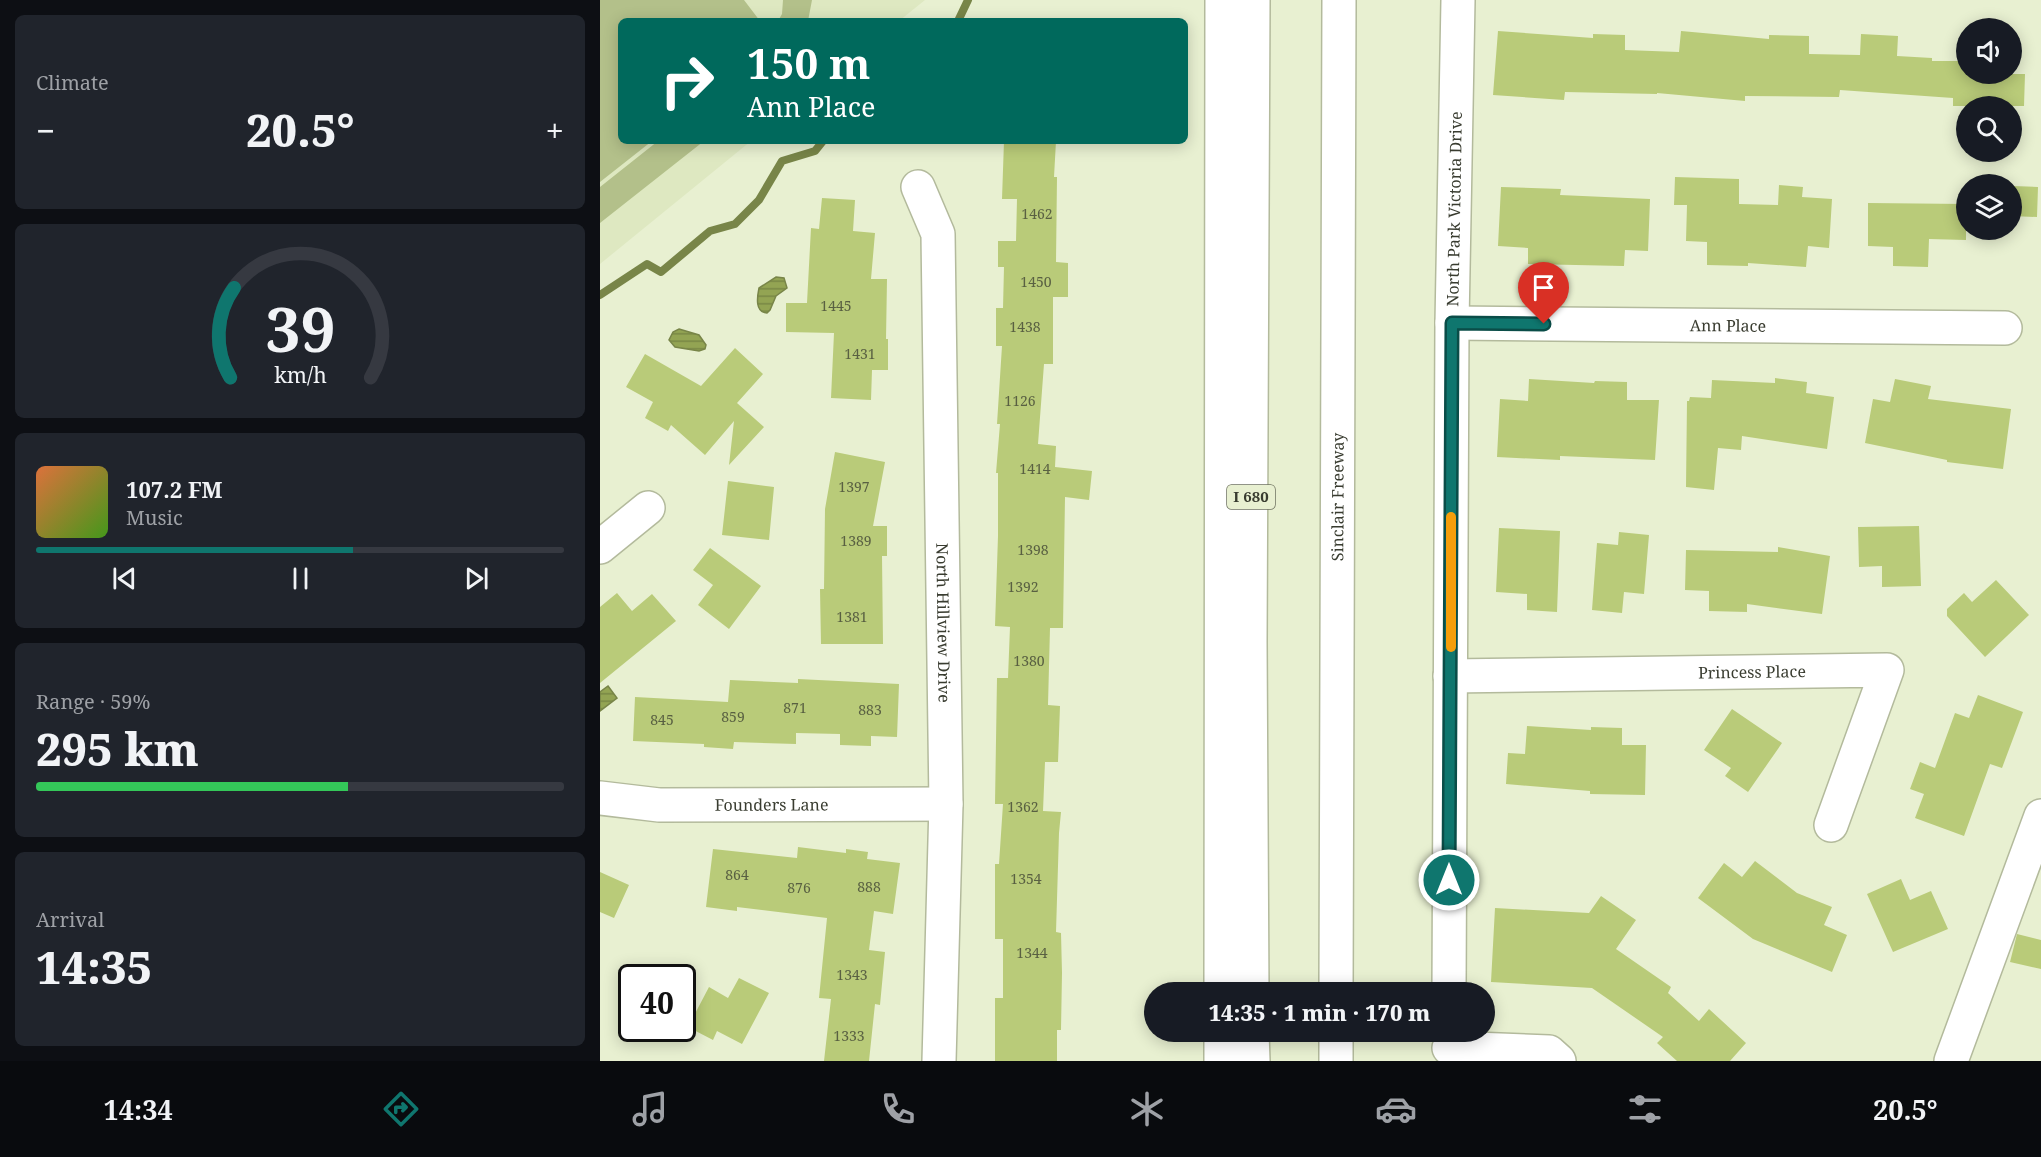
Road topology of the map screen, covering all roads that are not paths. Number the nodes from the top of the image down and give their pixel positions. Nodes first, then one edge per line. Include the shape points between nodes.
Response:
1 (1222, 0) edge
2 (1252, 0) edge
3 (1339, 0) edge
4 (1458, 0) edge
5 (918, 187) dead end
6 (1452, 323) junction
7 (2005, 328) dead end
8 (648, 508) dead end
9 (600, 547) edge
10 (1450, 676) junction
11 (600, 798) edge
12 (946, 804) junction
13 (2041, 816) edge
14 (1831, 825) dead end
15 (1221, 982) edge
16 (1252, 982) edge
17 (1336, 982) edge
18 (1449, 982) edge
19 (1221, 1042) edge
20 (1252, 1042) edge
21 (1336, 1042) edge
22 (1449, 1047) edge
23 (939, 1061) edge
24 (1221, 1061) edge
25 (1253, 1061) edge
26 (1336, 1061) edge
27 (1559, 1061) edge
28 (1951, 1061) edge

1 - 15 main road, I 680
2 - 16 main road, I 680
3 - 17 main road, Sinclair Freeway
4 - 6 main road, North Park Victoria Drive
5 - 12 main road, North Hillview Drive via 938,234
6 - 7 main road, Ann Place
6 - 10 main road, North Park Victoria Drive
8 - 9 main road
10 - 14 main road, Princess Place via 1887,670
10 - 18 main road, North Park Victoria Drive
11 - 12 main road, Founders Lane via 659,805
12 - 23 main road, North Hillview Drive
13 - 28 main road
19 - 24 main road
20 - 25 main road
21 - 26 main road
22 - 27 main road via 1549,1052

